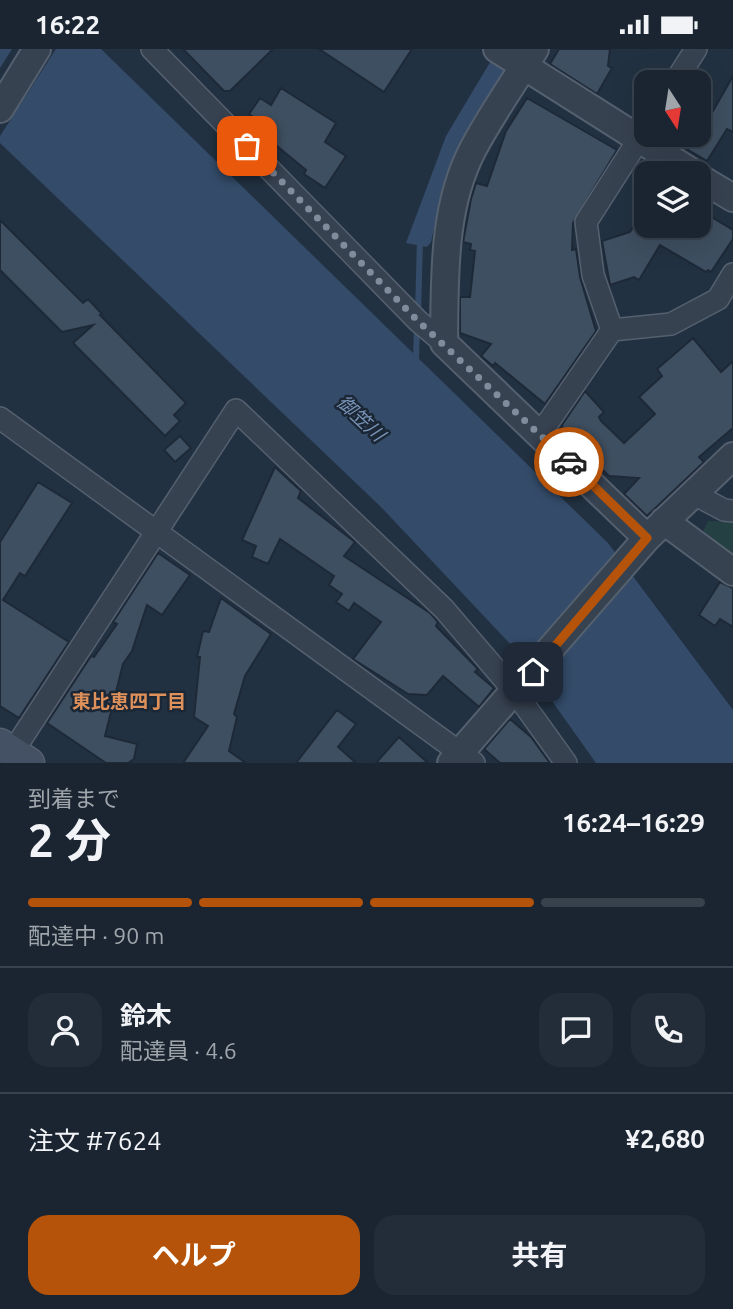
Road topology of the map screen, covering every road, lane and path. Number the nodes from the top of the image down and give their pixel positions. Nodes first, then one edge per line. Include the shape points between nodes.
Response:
1 (37, 49) edge
2 (152, 49) edge
3 (498, 49) edge
4 (696, 49) edge
5 (529, 58) edge
6 (683, 70) edge
7 (0, 109) edge
8 (634, 129) edge
9 (634, 147) edge
10 (659, 147) edge
11 (677, 161) edge
12 (711, 185) edge
13 (733, 198) edge
14 (733, 274) edge
15 (612, 330) junction
16 (444, 343) junction
17 (0, 418) edge
18 (540, 434) junction
19 (733, 456) edge
20 (692, 493) junction
21 (733, 511) edge
22 (157, 531) junction
23 (649, 536) junction
24 (733, 572) edge
25 (515, 692) junction
26 (12, 755) edge
27 (461, 760) edge
28 (566, 763) edge

1 - 7 street
2 - 16 street
3 - 5 street
4 - 6 street
5 - 8 street
5 - 16 street via 472,151 454,204 445,257
9 - 15 street via 586,222 593,275
10 - 11 street
12 - 13 street
14 - 15 street via 718,299 671,324
15 - 18 street
16 - 18 street
17 - 22 street
18 - 23 street
19 - 20 street
20 - 21 street
20 - 23 street
22 - 25 street via 236,410 444,609
22 - 26 street
22 - 27 street
23 - 24 street
23 - 25 street
25 - 27 street
25 - 28 street

